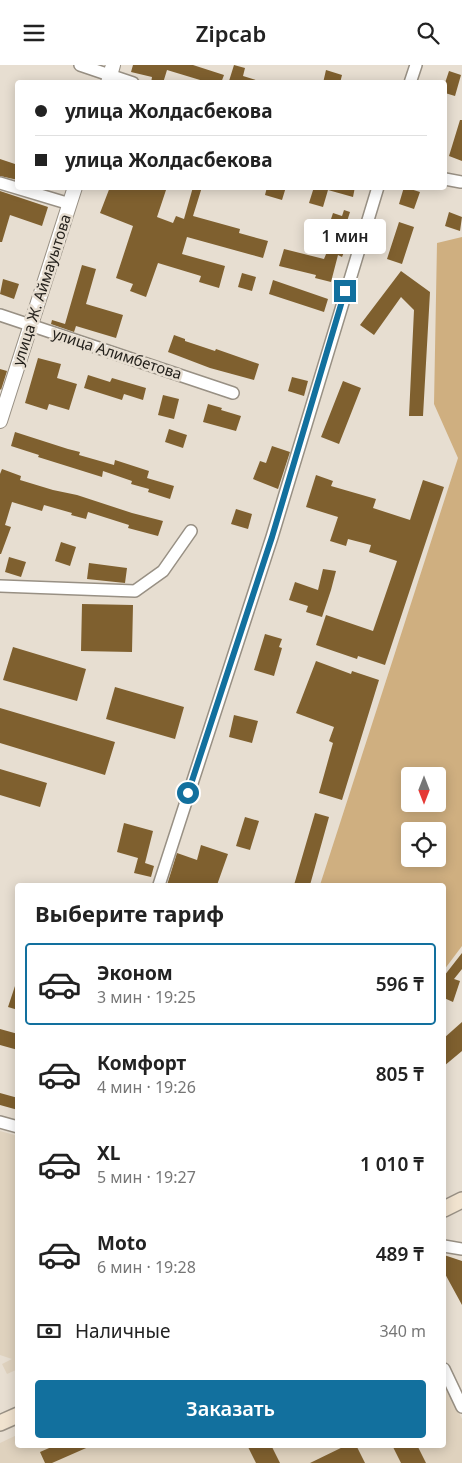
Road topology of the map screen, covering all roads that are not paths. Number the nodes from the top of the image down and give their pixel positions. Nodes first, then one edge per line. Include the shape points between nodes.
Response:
1 (80, 65) edge
2 (416, 65) edge
3 (110, 74) edge
4 (126, 80) edge
5 (411, 80) edge
6 (447, 180) edge
7 (0, 183) edge
8 (461, 183) dead end
9 (15, 188) edge
10 (23, 190) edge
11 (74, 190) edge
12 (377, 190) edge
13 (70, 204) junction
14 (0, 315) edge
15 (31, 325) junction
16 (233, 393) dead end
17 (0, 421) edge
18 (191, 531) dead end
19 (0, 585) edge
20 (160, 883) edge
21 (0, 1122) edge
22 (15, 1126) edge
23 (462, 1200) edge
24 (446, 1208) edge
25 (446, 1246) edge
26 (462, 1249) edge
27 (446, 1373) edge
28 (462, 1407) edge
29 (15, 1416) edge
30 (0, 1423) edge

1 - 3 street
2 - 5 street
3 - 4 street
6 - 8 street
7 - 9 street
10 - 13 street
11 - 13 street, улица Ж. Аймауытова
12 - 20 street via 272,537
13 - 15 street, улица Ж. Аймауытова
14 - 15 street, улица Алимбетова
15 - 16 street, улица Алимбетова
15 - 17 street, улица Ж. Аймауытова
18 - 19 street via 163,571 135,591
21 - 22 street
23 - 24 main road
25 - 26 street
27 - 28 street
29 - 30 main road

